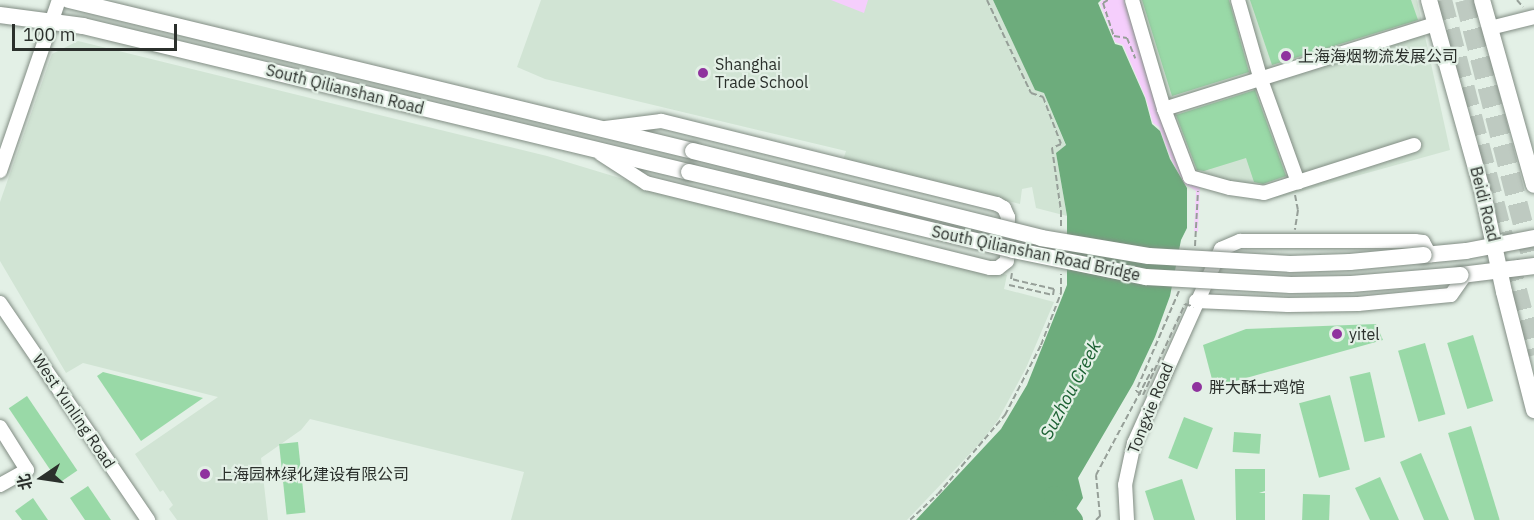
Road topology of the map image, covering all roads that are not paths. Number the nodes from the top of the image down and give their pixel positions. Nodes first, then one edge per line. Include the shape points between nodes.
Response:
1 (51, 0) edge
2 (59, 0) edge
3 (69, 0) edge
4 (1132, 0) edge
5 (1238, 0) edge
6 (1429, 0) edge
7 (1482, 0) edge
8 (0, 15) edge
9 (1534, 16) edge
10 (53, 20) junction
11 (1436, 24) junction
12 (1490, 28) junction
13 (1261, 80) junction
14 (1164, 109) junction
15 (599, 128) junction
16 (1414, 146) dead end
17 (594, 149) junction
18 (693, 151) joint
19 (0, 171) edge
20 (689, 172) joint
21 (1295, 183) junction
22 (1534, 184) edge
23 (1534, 238) edge
24 (1496, 245) junction
25 (1427, 255) junction
26 (1534, 266) edge
27 (1500, 271) junction
28 (1463, 275) junction
29 (0, 303) edge
30 (1195, 304) junction
31 (1534, 410) edge
32 (0, 427) edge
33 (0, 485) edge
34 (148, 520) edge
35 (1127, 520) edge

1 - 10 street
2 - 10 street
3 - 15 main road, South Qilianshan Road
4 - 14 street
5 - 13 street
6 - 11 main road, Beidi Road
7 - 12 main road
8 - 10 main road, South Qilianshan Road
9 - 12 street
10 - 17 main road, South Qilianshan Road
10 - 19 street
11 - 13 street
11 - 24 main road, Beidi Road
12 - 22 main road
13 - 14 street
13 - 21 street
14 - 21 street via 1190,177 1264,193
15 - 17 street via 661,121 997,204 1005,208 1008,217 1007,261 998,268 990,268 646,183
15 - 18 main road, South Qilianshan Road
16 - 21 street
17 - 20 main road, South Qilianshan Road
18 - 25 main road, South Qilianshan Road Bridge, bridge via 1041,238 1138,254 1290,264
20 - 28 main road, South Qilianshan Road Bridge, bridge via 1093,268 1184,280 1301,285
23 - 24 main road, South Qilianshan Road Bridge
24 - 25 main road, South Qilianshan Road Bridge
24 - 27 main road, Beidi Road
25 - 30 street, Tongxie Road via 1422,242 1415,241 1233,242 1217,254
26 - 27 main road, South Qilianshan Road Bridge
27 - 28 main road, South Qilianshan Road Bridge
27 - 31 main road, Beidi Road
28 - 30 street via 1451,295 1358,304
29 - 34 street, West Yunling Road
30 - 35 street, Tongxie Road via 1134,443 1125,485
32 - 33 street via 27,470

